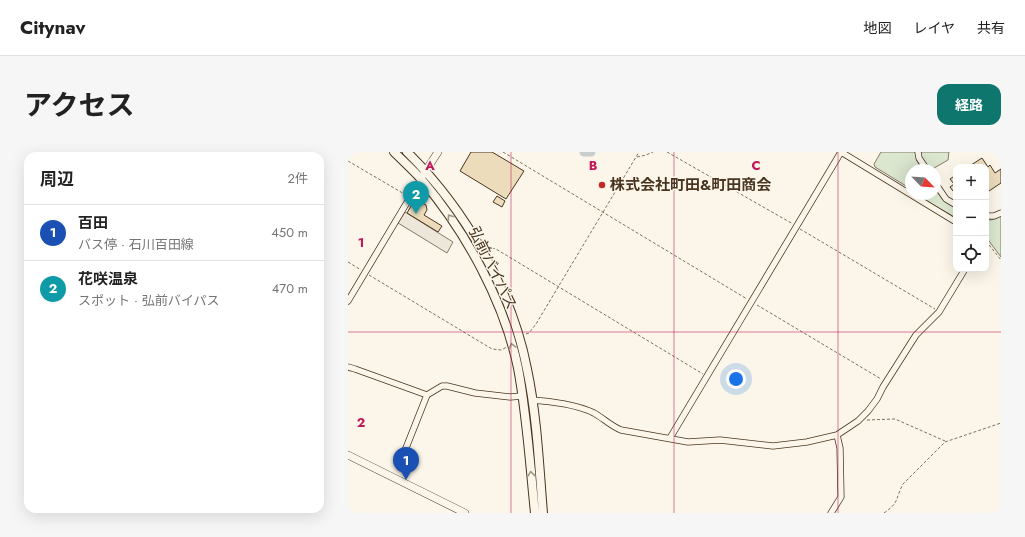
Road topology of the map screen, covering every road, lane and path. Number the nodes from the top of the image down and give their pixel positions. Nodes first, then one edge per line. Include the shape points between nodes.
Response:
1 (394, 152) edge
2 (407, 152) edge
3 (438, 152) edge
4 (503, 152) edge
5 (639, 152) edge
6 (653, 152) edge
7 (667, 152) edge
8 (841, 152) edge
9 (918, 152) edge
10 (637, 157) junction
11 (348, 161) edge
12 (922, 164) edge
13 (426, 171) junction
14 (421, 179) junction
15 (941, 192) edge
16 (409, 197) junction
17 (953, 203) edge
18 (604, 212) junction
19 (1001, 213) edge
20 (989, 216) edge
21 (953, 220) edge
22 (797, 226) junction
23 (989, 245) edge
24 (482, 251) junction
25 (1001, 260) edge
26 (348, 262) edge
27 (365, 272) junction
28 (963, 272) edge
29 (559, 287) junction
30 (348, 301) edge
31 (752, 302) junction
32 (939, 312) junction
33 (519, 336) junction
34 (511, 344) junction
35 (348, 367) edge
36 (707, 377) junction
37 (886, 382) junction
38 (428, 395) junction
39 (522, 396) junction
40 (532, 400) junction
41 (858, 420) junction
42 (1001, 423) edge
43 (837, 435) junction
44 (670, 438) junction
45 (945, 442) junction
46 (348, 455) edge
47 (402, 458) dead end
48 (465, 513) edge
49 (535, 513) edge
50 (543, 513) edge
51 (831, 513) edge
52 (884, 513) edge

1 - 14 highway, 弘前バイパス
2 - 13 highway, 弘前バイパス
3 - 13 main road
4 - 18 path
5 - 10 path
6 - 10 path
7 - 22 path
8 - 21 street
8 - 22 street
9 - 12 street
10 - 18 path
11 - 16 path
13 - 14 main road
13 - 24 highway, 弘前バイパス via 465,222
14 - 16 street
34 -> 14 highway, 弘前バイパス via 496,298 470,248 445,209
15 - 17 street
16 - 27 street
18 - 29 path
18 - 31 path
19 - 20 street
22 - 31 street
22 - 32 path
23 - 25 path
24 - 29 path via 488,247 496,249
24 - 33 highway, 弘前バイパス via 504,294
26 - 27 path
27 - 30 street
27 - 34 path via 492,349 501,350
28 - 32 street
29 - 33 path via 529,333
29 - 36 path
31 - 36 street
31 - 37 path
32 - 37 street via 916,335
33 - 40 highway, 弘前バイパス
39 -> 34 highway, 弘前バイパス
35 - 38 street
36 - 44 street
37 - 41 street via 873,405
38 - 39 street via 442,386 447,386 475,393
38 - 47 street
49 -> 39 highway, 弘前バイパス
40 - 44 street via 581,408 621,430
40 - 50 highway, 弘前バイパス
41 - 43 street
41 - 45 path via 895,419
42 - 45 path
43 - 44 street via 773,446 720,440 688,442
43 - 51 street via 840,448 840,497
45 - 52 path via 903,484 894,506
46 - 48 main road

